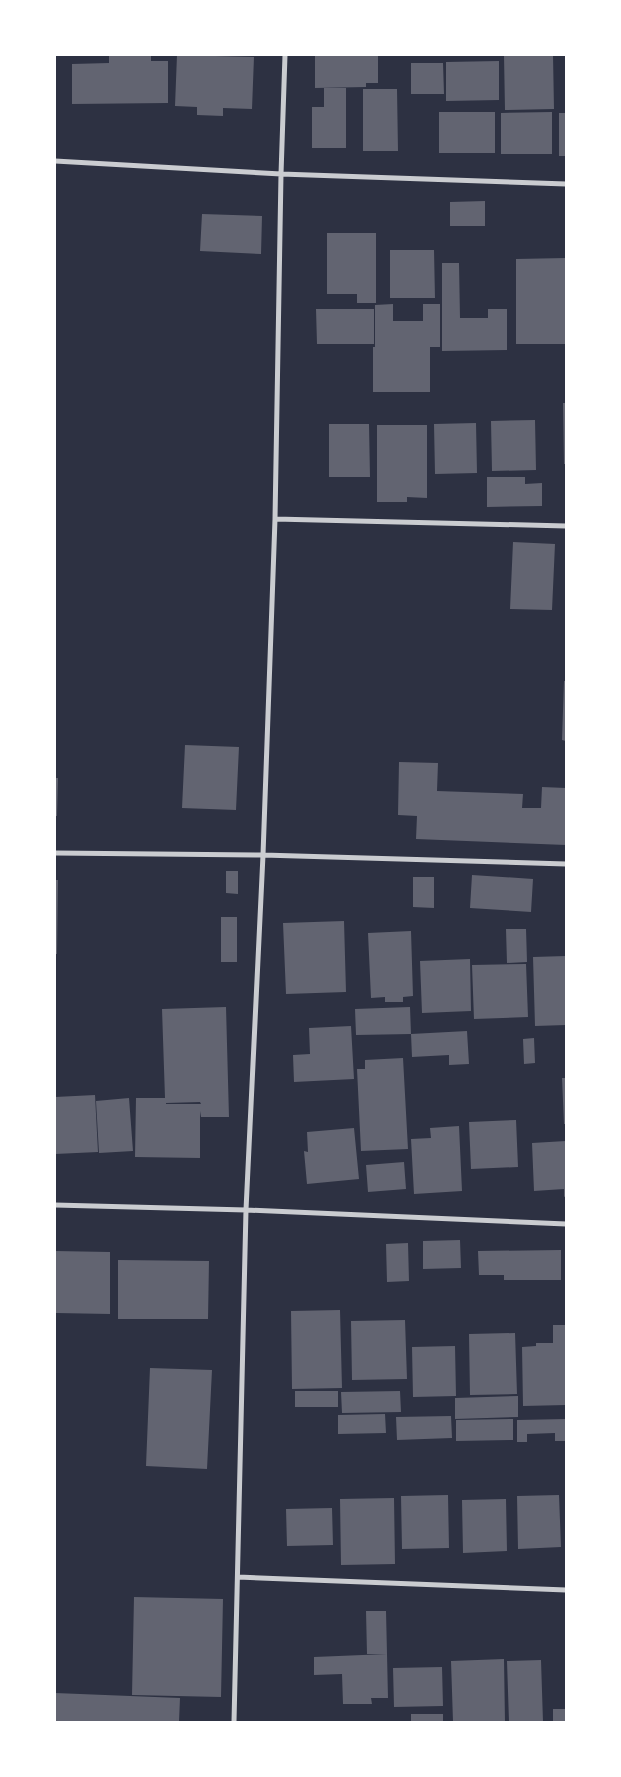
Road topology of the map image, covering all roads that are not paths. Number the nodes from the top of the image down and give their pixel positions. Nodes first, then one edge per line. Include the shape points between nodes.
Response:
1 (285, 55) edge
2 (55, 162) edge
3 (281, 174) junction
4 (566, 184) edge
5 (275, 519) junction
6 (566, 526) edge
7 (55, 852) edge
8 (263, 855) junction
9 (566, 864) edge
10 (55, 1205) edge
11 (246, 1210) junction
12 (566, 1224) edge
13 (238, 1577) junction
14 (566, 1590) edge
15 (234, 1722) edge

1 - 3 street
2 - 3 street
3 - 4 street
3 - 5 street
5 - 6 street
5 - 8 street
7 - 8 street
8 - 9 street
8 - 11 street
10 - 11 street
11 - 12 street
11 - 13 street
13 - 14 street
13 - 15 street

